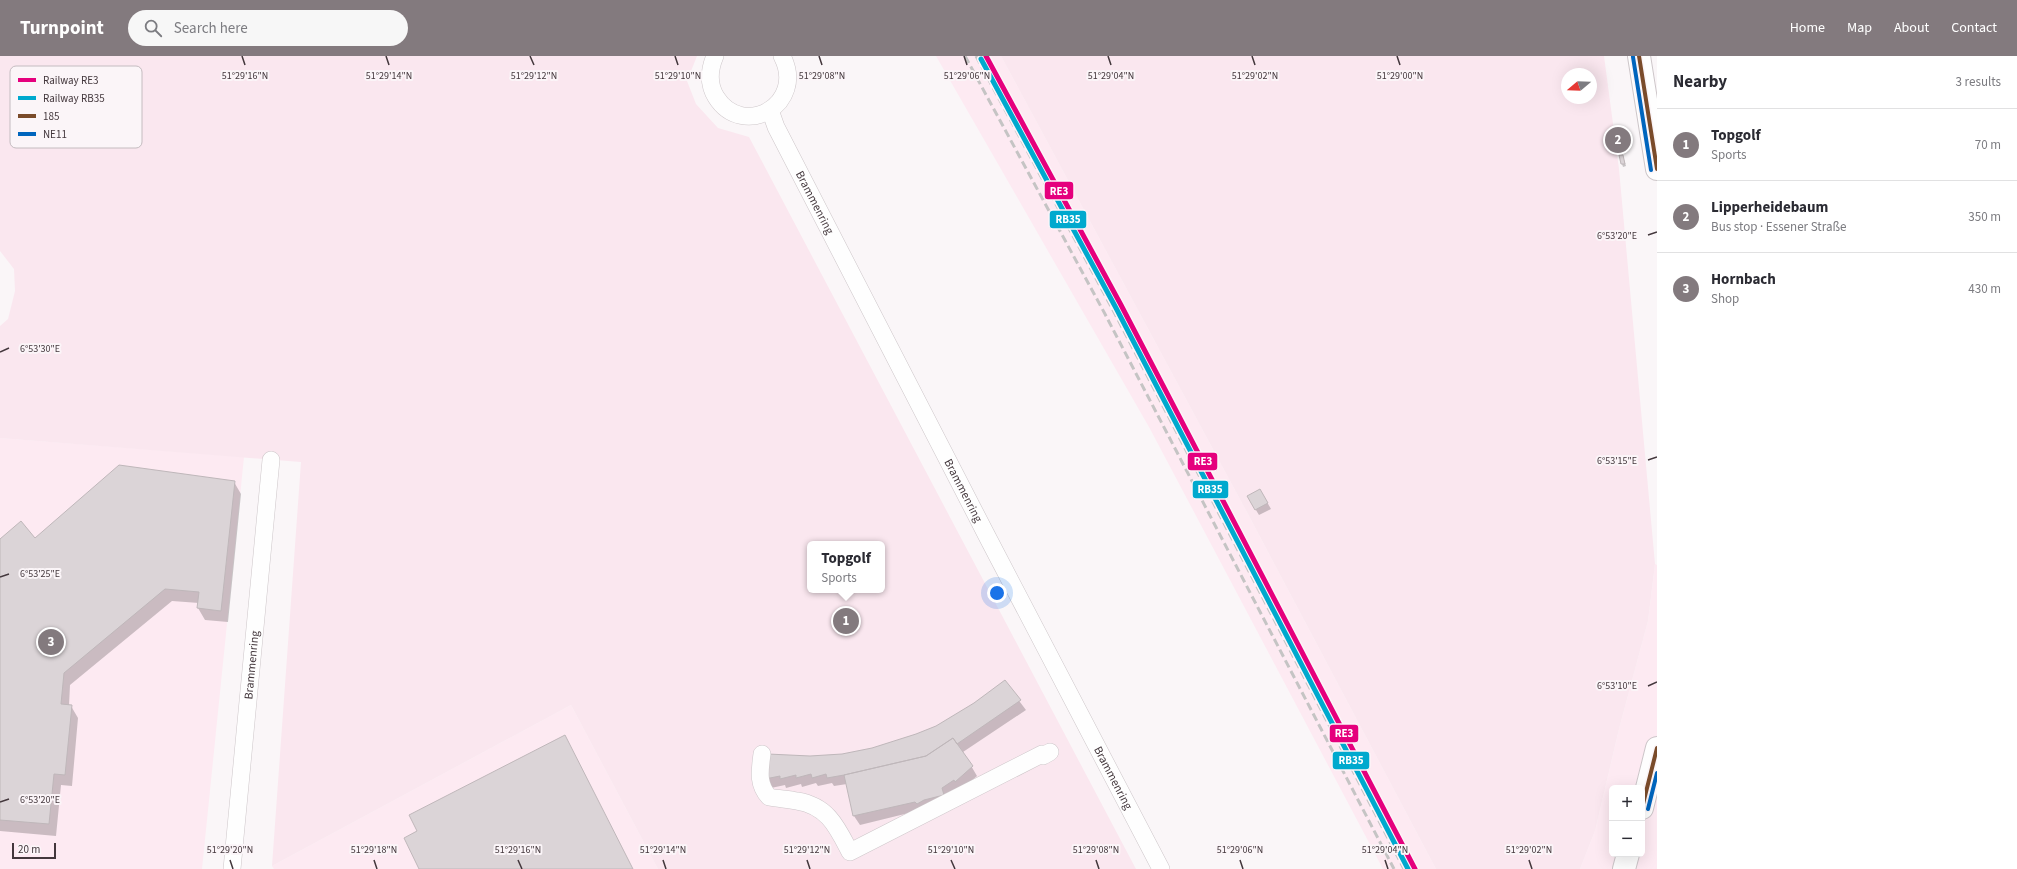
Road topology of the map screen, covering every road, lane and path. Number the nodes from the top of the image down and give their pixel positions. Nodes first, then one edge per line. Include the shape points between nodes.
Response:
1 (715, 56) edge
2 (782, 56) edge
3 (1639, 56) edge
4 (770, 110) junction
5 (1657, 170) edge
6 (270, 460) dead end
7 (1657, 748) edge
8 (1050, 752) dead end
9 (762, 754) dead end
10 (1645, 796) edge
11 (1627, 857) edge
12 (232, 869) edge
13 (1162, 869) edge
14 (1624, 869) edge

1 - 4 street via 710,83 722,105 742,115 756,116
2 - 4 street via 788,72 788,86 781,100
3 - 5 main road
4 - 13 street, Brammenring via 776,127 985,534
6 - 12 street, Brammenring
7 - 10 main road
8 - 9 street via 850,852 827,813 812,805 769,797 759,780
11 - 14 main road

